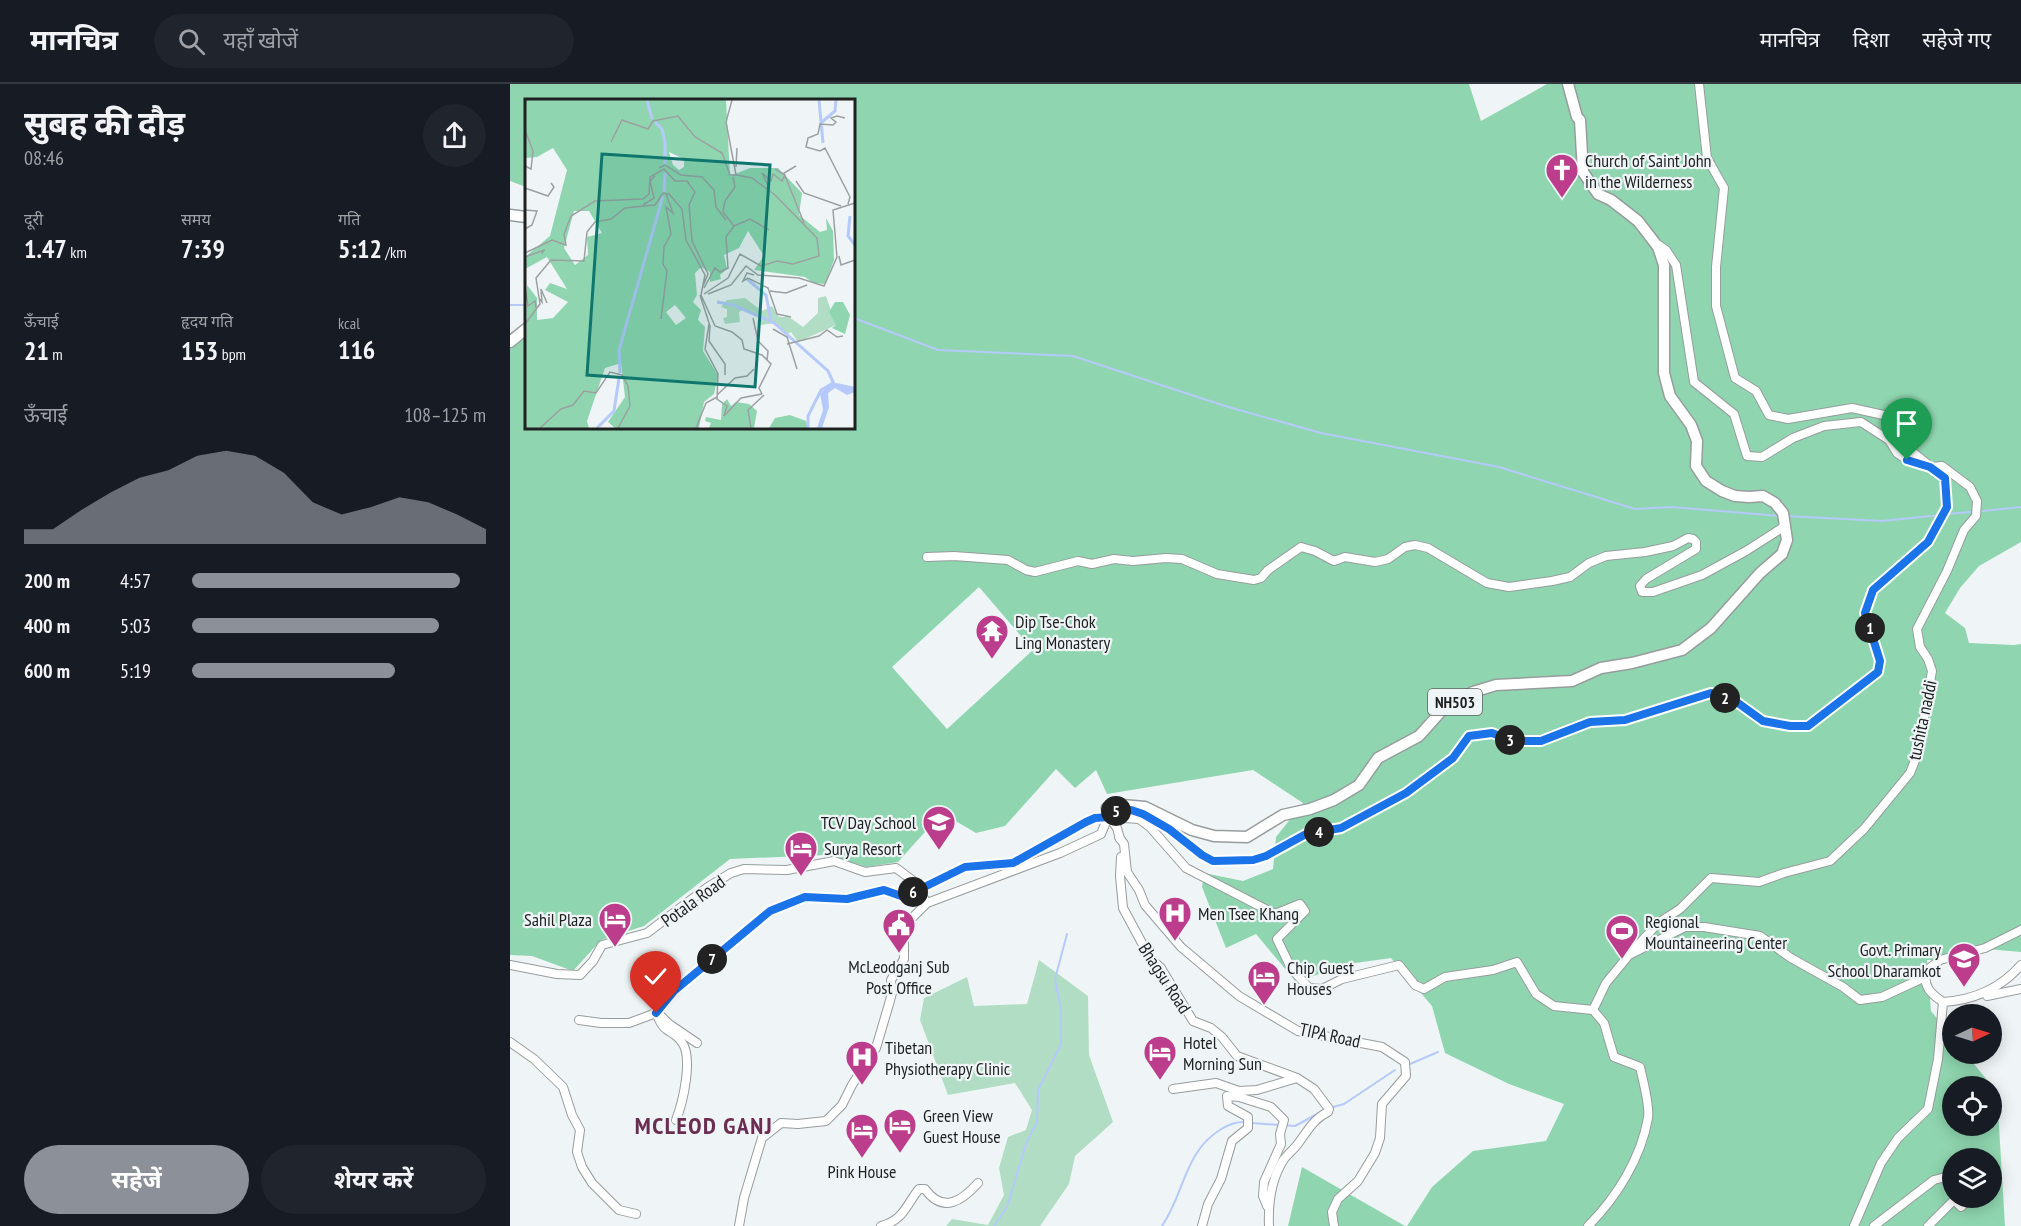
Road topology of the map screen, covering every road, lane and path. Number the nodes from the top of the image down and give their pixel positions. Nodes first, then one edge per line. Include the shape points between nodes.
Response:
1 (1568, 84) edge
2 (1699, 84) edge
3 (510, 215) edge
4 (525, 218) edge
5 (1650, 238) junction
6 (525, 330) edge
7 (510, 342) edge
8 (1930, 467) junction
9 (1784, 520) junction
10 (927, 557) dead end
11 (1109, 817) junction
12 (1119, 837) junction
13 (918, 889) junction
14 (927, 903) junction
15 (2021, 930) edge
16 (1629, 955) junction
17 (510, 965) edge
18 (2021, 965) edge
19 (1925, 977) junction
20 (2021, 989) edge
21 (1959, 1001) junction
22 (1943, 1002) junction
23 (1593, 1010) junction
24 (656, 1013) junction
25 (579, 1020) dead end
26 (510, 1042) edge
27 (697, 1043) dead end
28 (1297, 1078) junction
29 (1173, 1089) dead end
30 (676, 1120) dead end
31 (1942, 1178) edge
32 (978, 1183) dead end
33 (1268, 1207) junction
34 (1947, 1208) edge
35 (636, 1214) dead end
36 (740, 1226) edge
37 (881, 1226) edge
38 (1202, 1226) edge
39 (1269, 1226) edge
40 (1334, 1226) edge
41 (1588, 1226) edge
42 (1854, 1226) edge
43 (1874, 1226) edge
44 (1928, 1226) edge

1 - 5 main road via 1580,120 1583,171 1598,194 1638,221
2 - 8 street via 1707,158 1724,188 1716,306 1736,378 1756,391 1769,415 1788,419 1852,408 1888,416 1906,447
3 - 4 main road
5 - 8 street, tushita naddi via 1666,250 1676,265 1694,382 1734,414 1747,456 1762,457 1793,438 1824,426 1861,422 1889,440 1907,460
5 - 9 main road via 1664,265 1664,374 1670,396 1691,425 1697,441 1696,466 1706,482 1722,491 1735,496 1763,496 1775,503
6 - 7 main road
8 - 11 street via 1945,478 1946,510 1928,542 1873,590 1865,613 1880,661 1878,672 1808,726 1763,721 1738,703 1711,693 1625,720 1590,722 1541,741 1513,741 1492,733 1469,736 1453,758 1406,793 1341,828 1306,834 1253,860 1213,861 1143,814 1122,810 1110,812
8 - 16 street, tushita naddi via 1942,466 1958,476 1977,501 1976,516 1964,530 1917,629 1920,647 1932,671 1918,753 1910,773 1864,829 1830,861 1759,882 1711,878 1680,909 1658,923
9 - 10 street via 1746,551 1702,575 1653,592 1642,592 1640,586 1696,549 1693,539 1645,552 1606,556 1589,562 1570,577 1552,582 1509,587 1487,583 1428,548 1415,545 1375,562 1345,556 1334,561 1301,547 1254,580 1217,574 1182,559 1114,559 1092,564 1078,561 1035,572 1008,560
9 - 11 main road, NH503 via 1787,540 1782,554 1711,628 1682,650 1601,668 1572,681 1496,685 1473,692 1445,707 1419,736 1378,758 1359,785 1334,800 1283,815 1247,837 1214,836 1192,830 1145,807 1113,805 1107,808
11 - 12 street, Bhagsu Road
11 - 13 street via 1086,822 1013,863 965,867
11 - 14 street via 1101,834
11 - 23 street via 1139,819 1186,868 1275,914 1300,904 1305,911 1276,939 1291,968 1309,988 1322,989 1342,979 1399,965 1415,985 1424,989 1445,976 1492,970 1517,962 1536,994 1554,1006
12 - 28 street, Bhagsu Road via 1123,908 1150,958 1161,968 1193,1021 1211,1028 1238,1056
12 - 40 street, TIPA Road via 1124,844 1127,872 1145,905 1181,946 1239,996 1298,1031 1382,1047 1405,1062 1406,1076 1382,1104 1375,1153 1358,1181 1338,1199 1332,1212
13 - 14 street
13 - 17 street, Potala Road via 896,868 865,872 834,861 787,870 744,869 708,887 647,933 602,945 580,975
13 - 24 street via 904,897 884,890 847,899 805,897 770,911 674,991
14 - 36 street via 904,926 904,959 891,980 892,993 876,1048 842,1105 826,1121 781,1123 762,1138
15 - 19 street via 1985,948 1940,960 1926,971
16 - 19 street via 1685,927 1704,927 1760,936 1860,1000 1882,997
16 - 23 street, tushita naddi via 1606,983
18 - 21 street via 1990,992
19 - 22 street via 1930,993
20 - 21 street
21 - 22 street
22 - 42 street via 1928,1109 1898,1138 1881,1163
23 - 41 street via 1604,1023 1614,1057 1640,1067 1648,1116 1628,1173
24 - 25 street via 628,1023
24 - 27 street
24 - 30 street via 663,1028 683,1042 686,1052 682,1106
26 - 35 street via 563,1088 580,1130 577,1152 592,1183 619,1210
28 - 29 street via 1257,1090 1239,1091 1216,1083
28 - 33 street, Bhagsu Road via 1314,1089 1328,1112 1319,1116 1285,1158
31 - 43 street
32 - 37 street via 957,1201 943,1203 932,1199 925,1189 919,1189 904,1213
33 - 38 street via 1263,1196 1264,1182 1281,1144 1284,1120 1271,1107 1227,1096 1228,1106 1248,1117 1248,1124 1232,1141
33 - 39 street, Bhagsu Road
34 - 44 street

